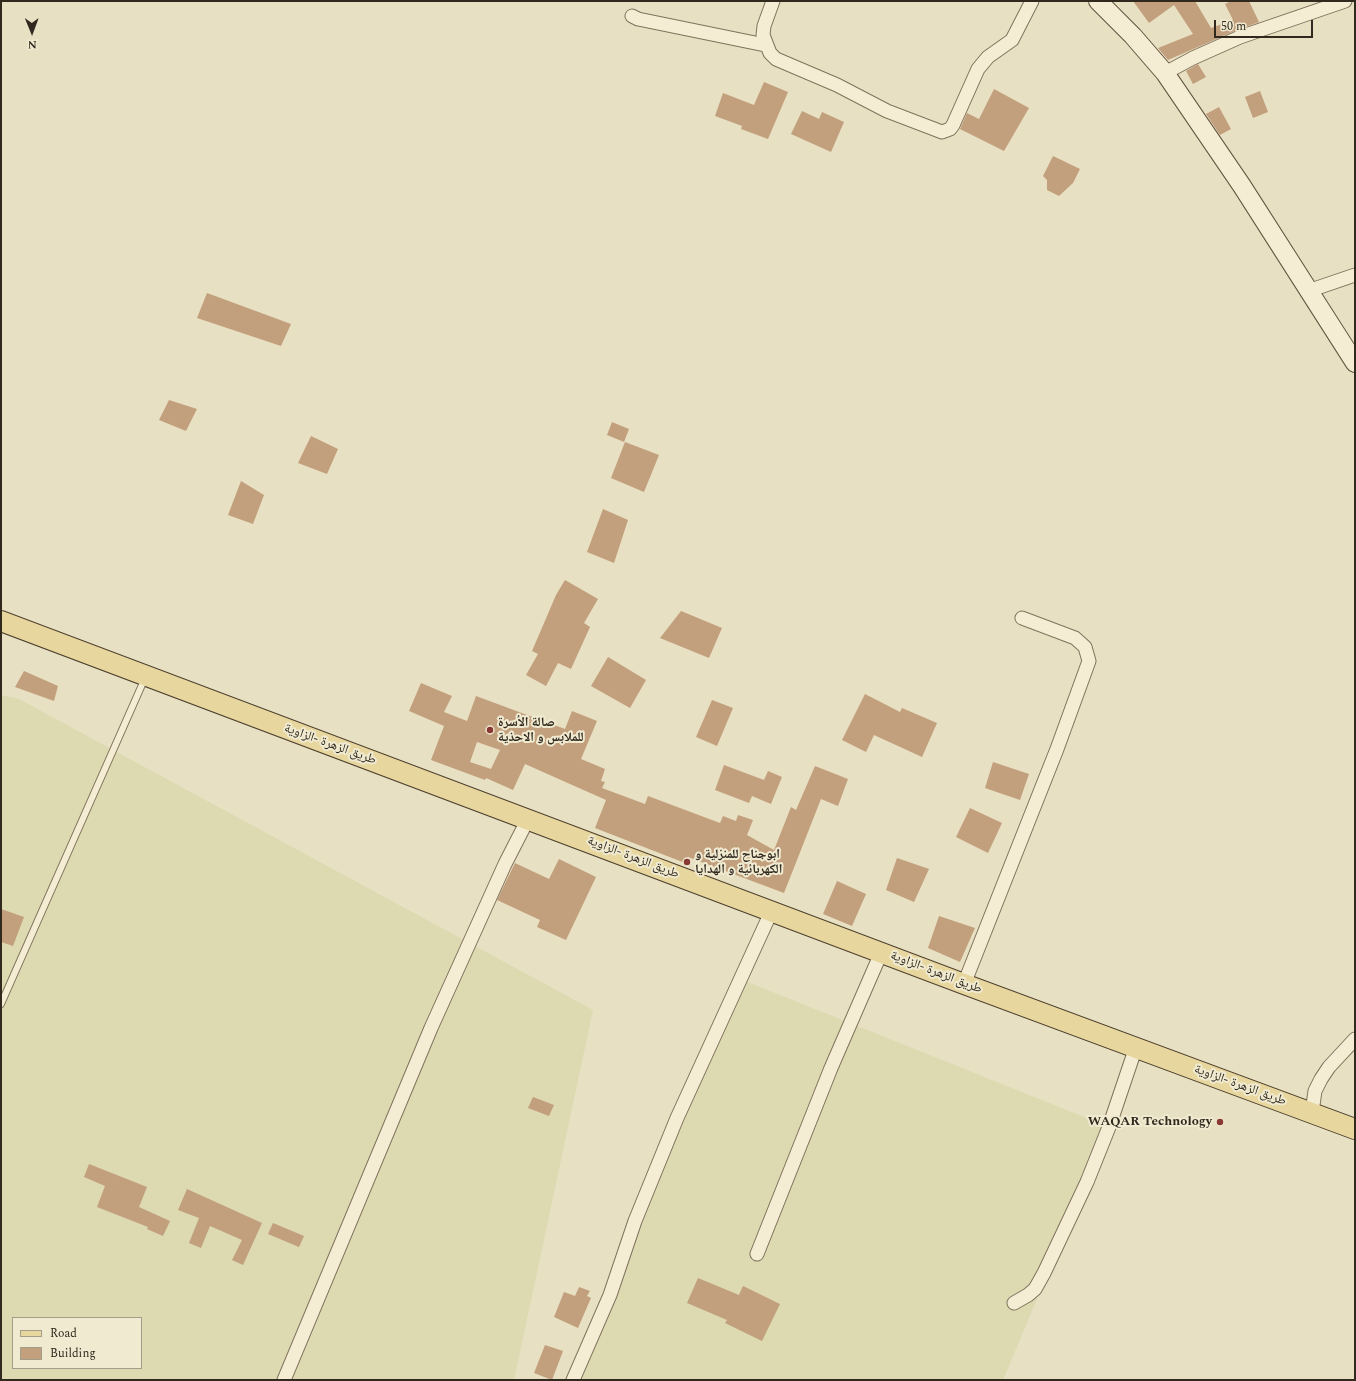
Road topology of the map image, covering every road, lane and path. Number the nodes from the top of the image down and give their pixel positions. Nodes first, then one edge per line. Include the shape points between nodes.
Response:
1 (773, 1) edge
2 (1032, 1) edge
3 (1098, 1) edge
4 (1345, 1) edge
5 (632, 16) dead end
6 (765, 45) junction
7 (1165, 74) junction
8 (1355, 275) edge
9 (1308, 291) junction
10 (1355, 363) edge
11 (1022, 618) dead end
12 (1, 621) edge
13 (146, 676) junction
14 (528, 819) junction
15 (772, 910) junction
16 (882, 953) junction
17 (964, 984) junction
18 (1, 1004) edge
19 (1355, 1039) edge
20 (1136, 1047) junction
21 (1312, 1112) junction
22 (1355, 1129) edge
23 (757, 1254) dead end
24 (1014, 1303) dead end
25 (284, 1380) edge
26 (573, 1380) edge

1 - 6 street via 764,26
2 - 6 street via 1012,40 988,57 978,69 953,125 946,131 887,110 837,85 785,64 770,53
3 - 7 main road via 1133,36
4 - 7 street via 1240,37
5 - 6 street
7 - 9 main road via 1242,186
8 - 9 street
9 - 10 main road
11 - 17 street via 1075,638 1085,648 1090,661
12 - 13 main road, طريق الزهرة -الزاوية
13 - 14 main road, طريق الزهرة -الزاوية
13 - 18 lane
14 - 15 main road, طريق الزهرة -الزاوية
14 - 25 street via 492,891 431,1028
15 - 16 main road, طريق الزهرة -الزاوية
15 - 26 street via 677,1118 633,1228 610,1295
16 - 17 main road, طريق الزهرة -الزاوية
16 - 23 street via 831,1068
17 - 20 main road, طريق الزهرة -الزاوية
19 - 21 street via 1328,1067 1315,1092
20 - 21 main road, طريق الزهرة -الزاوية
20 - 24 street via 1109,1128 1087,1182 1044,1273 1034,1289
21 - 22 main road, طريق الزهرة -الزاوية

